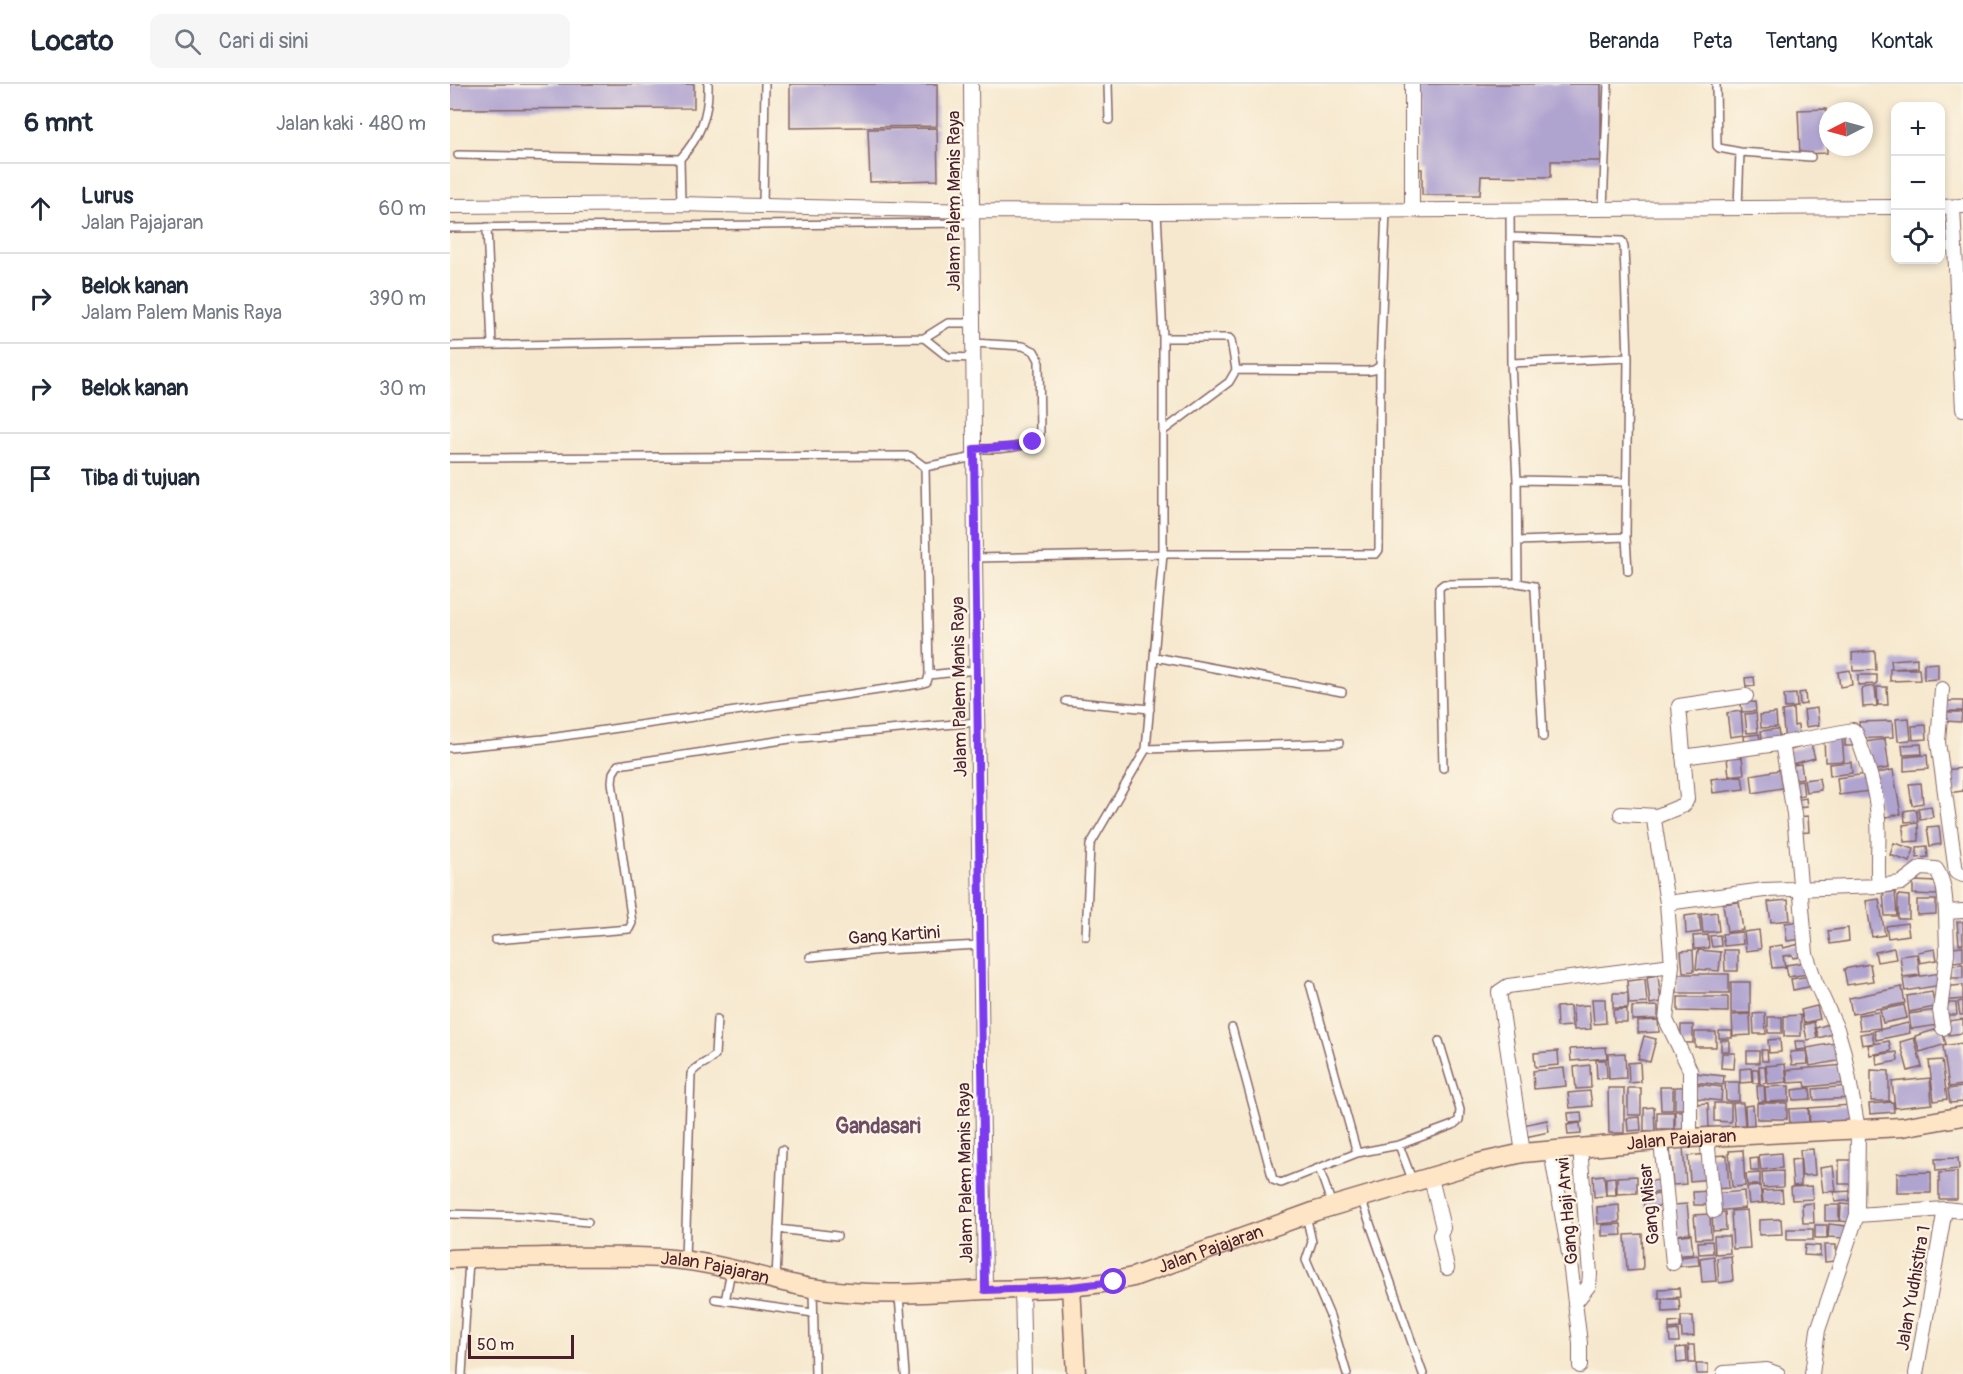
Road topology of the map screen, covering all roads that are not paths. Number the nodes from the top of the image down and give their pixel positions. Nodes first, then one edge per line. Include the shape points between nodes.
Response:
1 (708, 84) edge
2 (765, 84) edge
3 (971, 84) edge
4 (1108, 84) edge
5 (1412, 84) edge
6 (1608, 84) edge
7 (1716, 84) edge
8 (1109, 120) dead end
9 (1740, 152) junction
10 (458, 155) dead end
11 (1811, 157) dead end
12 (680, 159) junction
13 (681, 204) junction
14 (450, 206) edge
15 (763, 206) junction
16 (1891, 207) edge
17 (1952, 207) edge
18 (1738, 208) junction
19 (1603, 209) junction
20 (1386, 210) junction
21 (1412, 210) junction
22 (1510, 210) junction
23 (1157, 212) junction
24 (973, 217) junction
25 (487, 227) junction
26 (450, 228) edge
27 (1510, 237) junction
28 (973, 323) junction
29 (924, 338) junction
30 (1163, 338) junction
31 (973, 343) junction
32 (492, 345) junction
33 (450, 346) edge
34 (973, 358) junction
35 (1628, 358) junction
36 (1511, 363) junction
37 (1380, 366) junction
38 (1236, 370) junction
39 (1963, 409) edge
40 (1163, 430) junction
41 (974, 453) junction
42 (450, 458) edge
43 (925, 468) junction
44 (1516, 480) junction
45 (1626, 482) junction
46 (1626, 537) junction
47 (1518, 541) junction
48 (1163, 554) junction
49 (975, 558) junction
50 (1628, 571) dead end
51 (1518, 584) junction
52 (1155, 657) junction
53 (976, 670) junction
54 (929, 675) junction
55 (1942, 688) dead end
56 (1342, 692) dead end
57 (1746, 696) dead end
58 (1066, 701) dead end
59 (1150, 710) junction
60 (977, 722) junction
61 (1543, 737) dead end
62 (1339, 743) dead end
63 (1782, 743) junction
64 (450, 748) edge
65 (1146, 749) junction
66 (1683, 757) junction
67 (1443, 768) dead end
68 (1621, 814) dead end
69 (1657, 816) junction
70 (1963, 875) edge
71 (1879, 886) junction
72 (1799, 890) junction
73 (1667, 903) junction
74 (1963, 911) edge
75 (1946, 912) junction
76 (1086, 936) dead end
77 (495, 940) dead end
78 (980, 945) junction
79 (810, 957) dead end
80 (1672, 965) junction
81 (1310, 984) dead end
82 (717, 1019) dead end
83 (1232, 1028) dead end
84 (1943, 1028) dead end
85 (1439, 1041) dead end
86 (1963, 1116) edge
87 (1858, 1130) junction
88 (1699, 1138) junction
89 (1661, 1141) junction
90 (1399, 1145) junction
91 (1580, 1147) junction
92 (782, 1150) dead end
93 (1551, 1151) junction
94 (1357, 1153) junction
95 (1522, 1153) junction
96 (1319, 1168) junction
97 (1422, 1181) junction
98 (1360, 1198) junction
99 (1332, 1206) junction
100 (1945, 1209) junction
101 (1713, 1211) dead end
102 (1963, 1211) edge
103 (450, 1214) edge
104 (1306, 1215) junction
105 (1857, 1215) junction
106 (588, 1222) dead end
107 (778, 1229) junction
108 (837, 1236) dead end
109 (470, 1258) junction
110 (450, 1259) edge
111 (685, 1260) junction
112 (1673, 1263) dead end
113 (1448, 1268) dead end
114 (731, 1269) junction
115 (776, 1281) junction
116 (1071, 1287) junction
117 (813, 1288) junction
118 (1022, 1289) junction
119 (985, 1290) junction
120 (898, 1294) junction
121 (715, 1299) dead end
122 (725, 1301) junction
123 (1575, 1303) junction
124 (813, 1312) junction
125 (1580, 1366) dead end
126 (1724, 1373) edge
127 (462, 1374) edge
128 (815, 1374) edge
129 (905, 1374) edge
130 (1024, 1374) edge
131 (1076, 1374) edge
132 (1347, 1374) edge
133 (1423, 1374) edge
134 (1778, 1374) edge
135 (1812, 1374) edge
136 (1916, 1374) edge

1 - 12 lane via 699,136
2 - 15 lane
3 - 24 street, Jalam Palem Manis Raya
4 - 8 lane
5 - 21 street
6 - 19 lane
7 - 9 lane via 1717,146
9 - 11 lane
9 - 18 lane
10 - 12 lane
12 - 13 lane
13 - 14 street
13 - 15 street
15 - 24 street
16 - 18 street
17 - 39 street
18 - 19 street
19 - 22 street
20 - 21 street
20 - 23 street
20 - 37 lane
21 - 22 street
22 - 27 lane
23 - 24 street
23 - 30 lane
24 - 25 lane
24 - 28 street, Jalam Palem Manis Raya
25 - 26 lane
25 - 32 lane
27 - 35 lane via 1622,241
27 - 36 lane
28 - 29 lane via 948,323
28 - 31 street, Jalam Palem Manis Raya
29 - 32 lane
29 - 34 lane via 948,357
30 - 38 lane via 1229,338
30 - 40 lane
31 - 34 street, Jalam Palem Manis Raya
31 - 41 lane via 1023,346 1034,351 1039,360 1040,391 1038,438 1021,446
32 - 33 lane
34 - 41 street, Jalam Palem Manis Raya
35 - 36 lane
35 - 45 lane
36 - 44 lane
37 - 38 lane via 1368,371
37 - 48 lane via 1376,554
38 - 40 lane via 1229,382
40 - 48 lane
41 - 43 lane
41 - 49 street, Jalam Palem Manis Raya
42 - 43 lane via 910,456
43 - 54 lane
44 - 45 lane
44 - 47 lane
45 - 46 lane
46 - 47 lane
46 - 50 lane
47 - 51 lane
48 - 49 lane
48 - 52 lane
49 - 53 street, Jalam Palem Manis Raya
51 - 61 lane via 1534,586 1535,590
51 - 67 lane via 1444,584 1439,588
52 - 56 lane
52 - 59 lane
53 - 54 lane
53 - 60 street, Jalam Palem Manis Raya
54 - 64 lane via 927,682 920,684 543,739
55 - 70 street via 1938,742 1956,872
57 - 66 street via 1679,705
58 - 59 lane
59 - 65 lane
60 - 77 lane via 790,739 618,765 612,782 632,923 629,928
60 - 78 street, Jalam Palem Manis Raya
62 - 65 lane
63 - 66 street
63 - 71 street via 1854,730 1877,808
63 - 72 street via 1794,814
65 - 76 lane via 1090,845
66 - 69 street via 1686,802
68 - 69 street
69 - 73 street via 1654,820
71 - 72 street
71 - 75 street via 1901,883 1921,868 1936,869 1944,884
72 - 73 street via 1764,890
72 - 87 street via 1806,954 1837,1029
73 - 80 street
74 - 75 street
75 - 84 street via 1947,954 1940,1004
78 - 79 lane, Gang Kartini
78 - 119 street, Jalam Palem Manis Raya
80 - 88 street via 1666,1020 1690,1070
80 - 95 street via 1508,986 1499,992
81 - 94 lane
82 - 111 lane via 715,1055 691,1074
83 - 96 lane via 1273,1180 1281,1183
85 - 90 lane via 1460,1110 1459,1120
86 - 87 main road, Jalan Pajajaran
87 - 88 main road, Jalan Pajajaran
87 - 105 street
88 - 89 main road, Jalan Pajajaran
88 - 101 street
89 - 91 main road, Jalan Pajajaran
89 - 112 street, Gang Misar
90 - 94 lane
90 - 97 lane
91 - 93 main road, Jalan Pajajaran
91 - 123 street, Gang Haji Arwi via 1590,1274 1589,1285
92 - 107 lane
93 - 95 main road, Jalan Pajajaran
93 - 123 street
94 - 96 lane
95 - 97 main road, Jalan Pajajaran
96 - 99 lane
97 - 98 main road, Jalan Pajajaran
97 - 113 street via 1443,1228 1440,1235
98 - 99 main road, Jalan Pajajaran
98 - 133 lane
99 - 104 main road, Jalan Pajajaran
100 - 102 street
100 - 105 street
100 - 136 street, Jalan Yudhistira 1
103 - 106 lane
104 - 116 main road, Jalan Pajajaran via 1133,1277
104 - 132 lane via 1312,1242 1306,1260 1330,1316
105 - 135 street via 1818,1330
107 - 108 lane
107 - 115 lane
109 - 110 main road, Jalan Pajajaran
109 - 111 main road, Jalan Pajajaran
109 - 127 lane
111 - 114 main road, Jalan Pajajaran
114 - 115 main road, Jalan Pajajaran
114 - 122 lane
115 - 117 main road, Jalan Pajajaran
116 - 118 main road, Jalan Pajajaran
116 - 131 main road
117 - 120 main road, Jalan Pajajaran
117 - 124 lane
118 - 119 main road, Jalan Pajajaran
118 - 130 street
119 - 120 main road, Jalan Pajajaran
120 - 129 lane
121 - 122 lane
122 - 124 lane
123 - 125 street
124 - 128 lane
126 - 134 street via 1767,1370

